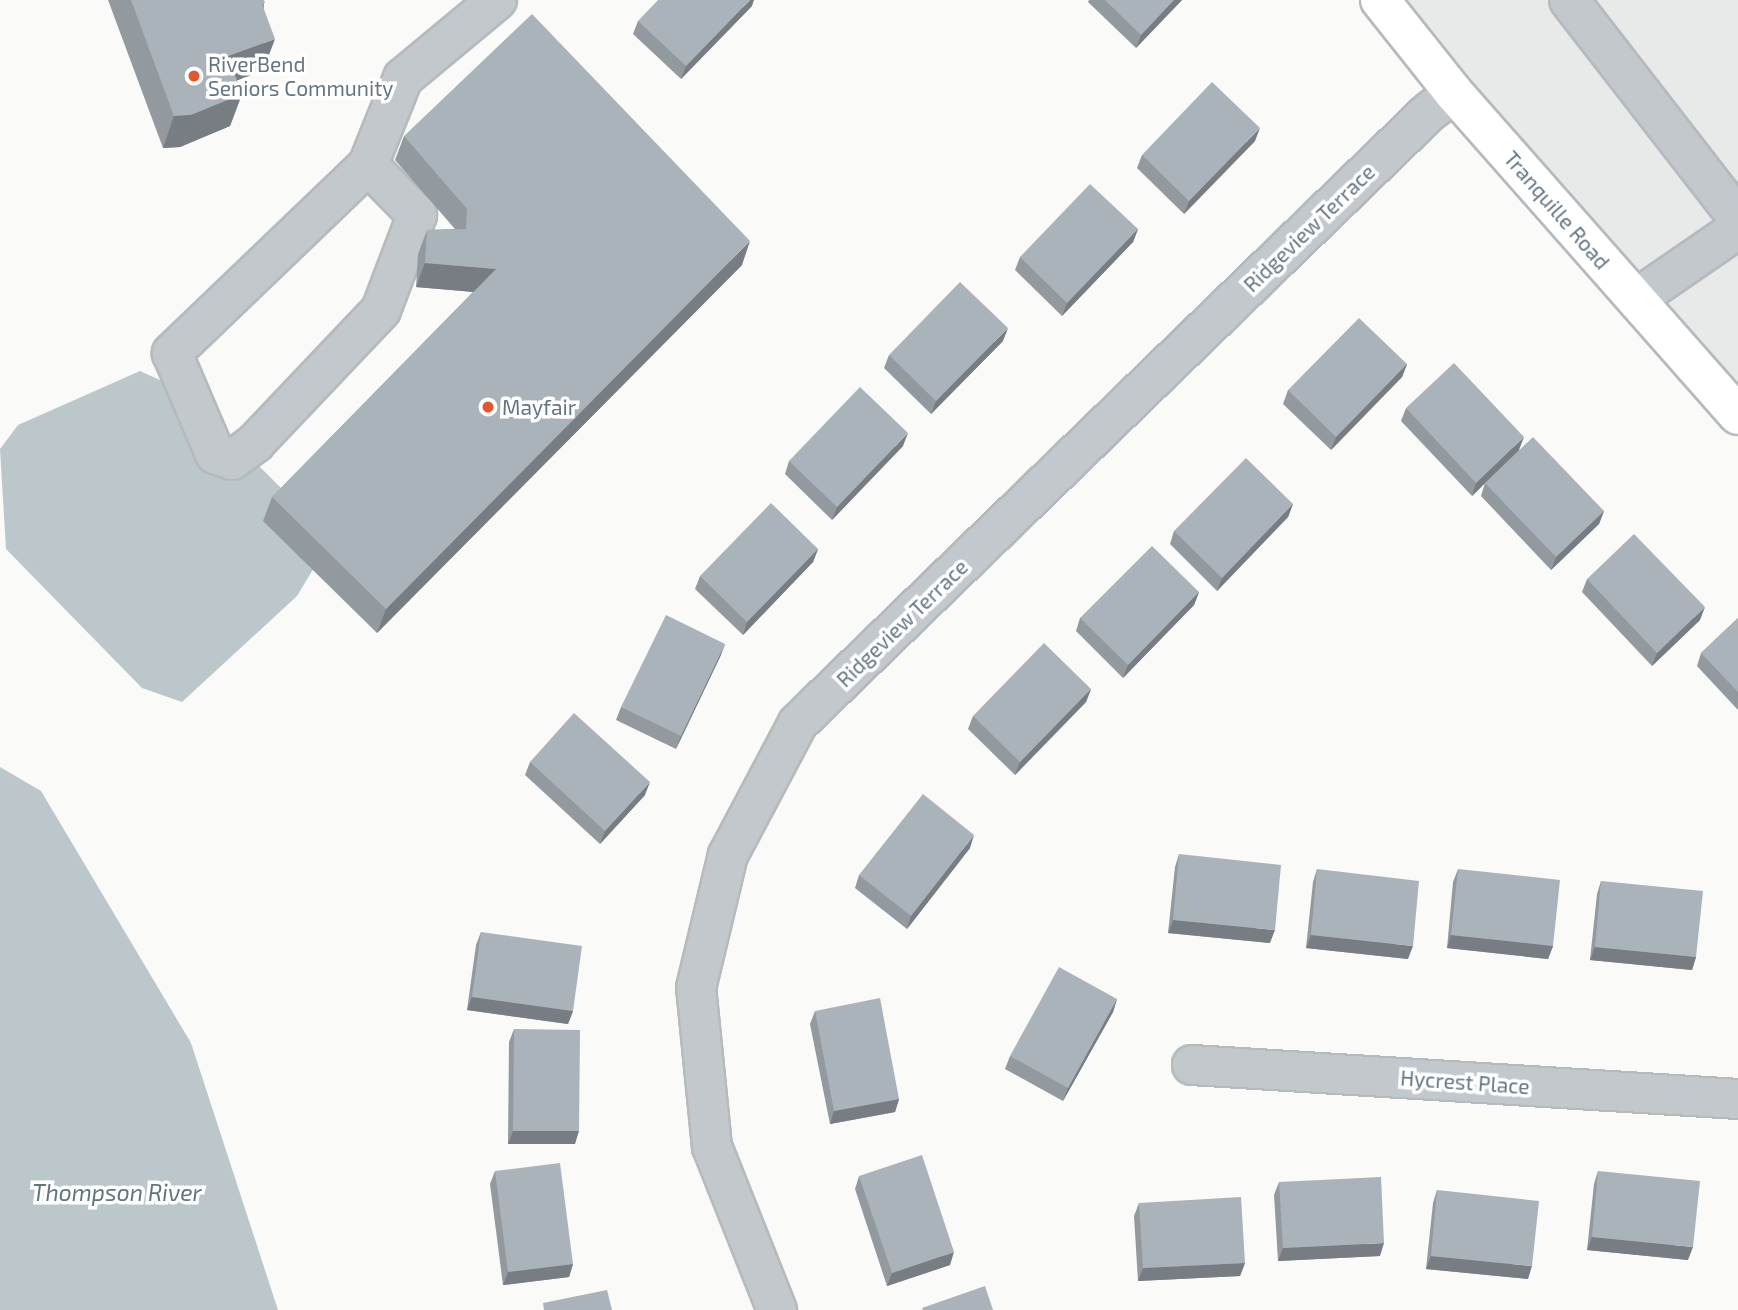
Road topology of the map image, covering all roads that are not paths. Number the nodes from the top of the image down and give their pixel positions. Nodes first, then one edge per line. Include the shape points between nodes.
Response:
1 (497, 0) edge
2 (1380, 0) edge
3 (1569, 0) edge
4 (1454, 93) junction
5 (368, 165) junction
6 (1738, 218) edge
7 (1738, 229) edge
8 (1636, 299) junction
9 (1738, 415) edge
10 (1192, 1065) dead end
11 (1738, 1099) edge
12 (777, 1310) edge

1 - 5 street via 403,79
2 - 4 main road, Tranquille Road
3 - 6 street
4 - 8 main road, Tranquille Road
4 - 12 street, Ridgeview Terrace via 1429,112 798,723 728,855 696,988 712,1147
5 - 5 street via 172,354 215,454 232,460 255,443 381,310 417,215
7 - 8 street
8 - 9 main road, Tranquille Road
10 - 11 street, Hycrest Place

